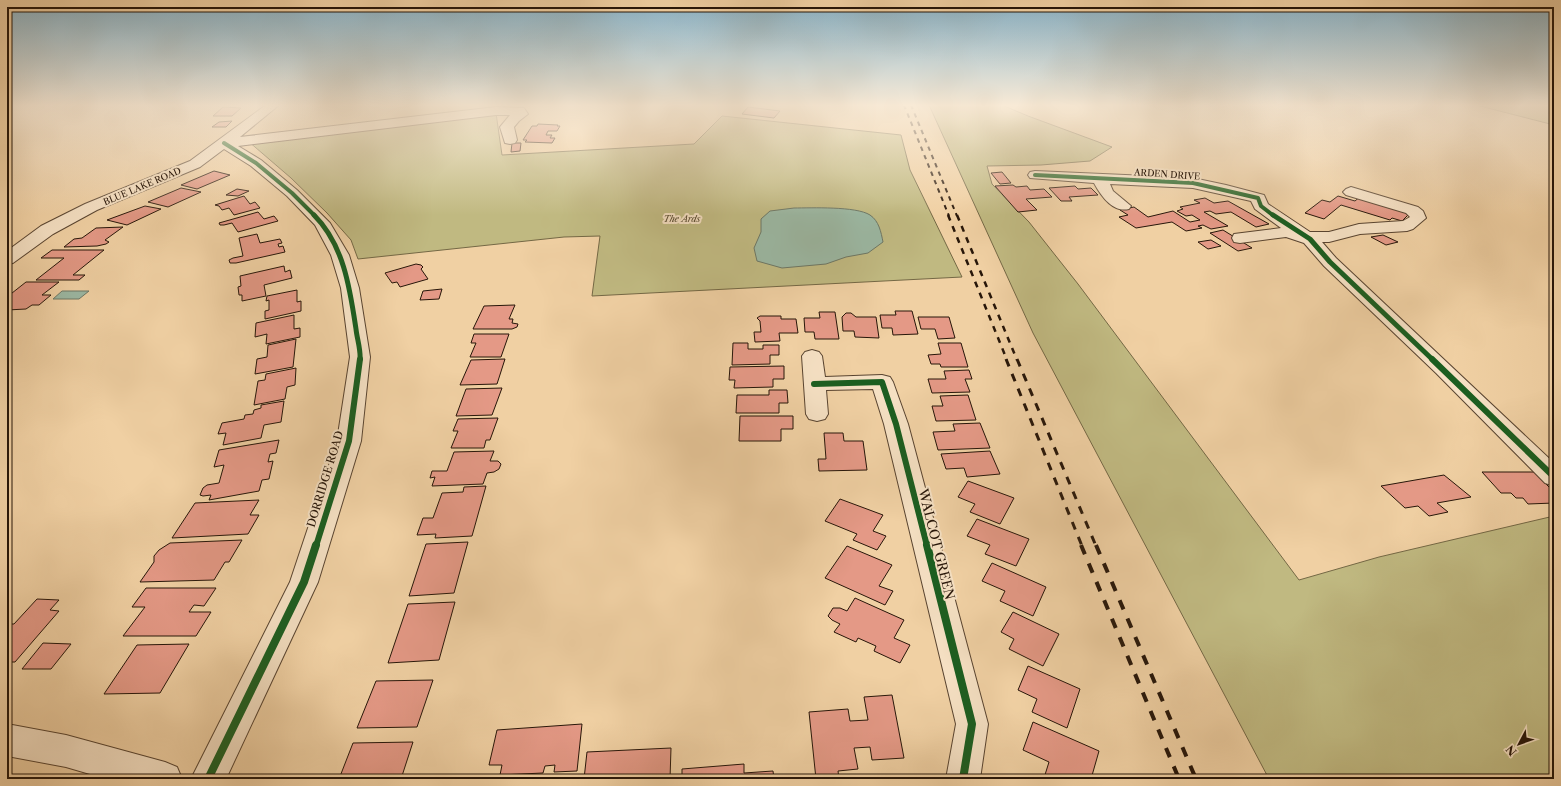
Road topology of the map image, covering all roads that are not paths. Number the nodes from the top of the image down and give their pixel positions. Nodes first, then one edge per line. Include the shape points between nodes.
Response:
1 (235, 142) edge
2 (224, 143) junction
3 (1035, 175) dead end
4 (1100, 179) junction
5 (1351, 192) dead end
6 (1123, 206) dead end
7 (1306, 236) junction
8 (1240, 238) dead end
9 (7, 259) edge
10 (812, 356) dead end
11 (814, 384) junction
12 (817, 414) dead end
13 (1554, 477) edge
14 (7, 740) edge
15 (165, 779) edge
16 (208, 779) edge
17 (963, 779) edge

1 - 2 street
2 - 9 street, BLUE LAKE ROAD via 195,164 92,207 47,230
2 - 16 street, DORRIDGE ROAD via 256,163 292,193 322,223 340,255 350,288 360,357 349,441 304,582
3 - 4 street, ARDEN DRIVE
4 - 6 street via 1107,193
4 - 7 street, ARDEN DRIVE via 1192,183 1258,198 1261,206
5 - 7 street via 1412,210 1418,218 1407,226 1359,229 1329,237
7 - 8 street via 1286,232
7 - 13 street
10 - 11 street
11 - 12 street
11 - 17 street, WALCOT GREEN via 882,382 896,424 972,724
14 - 15 street via 66,751

